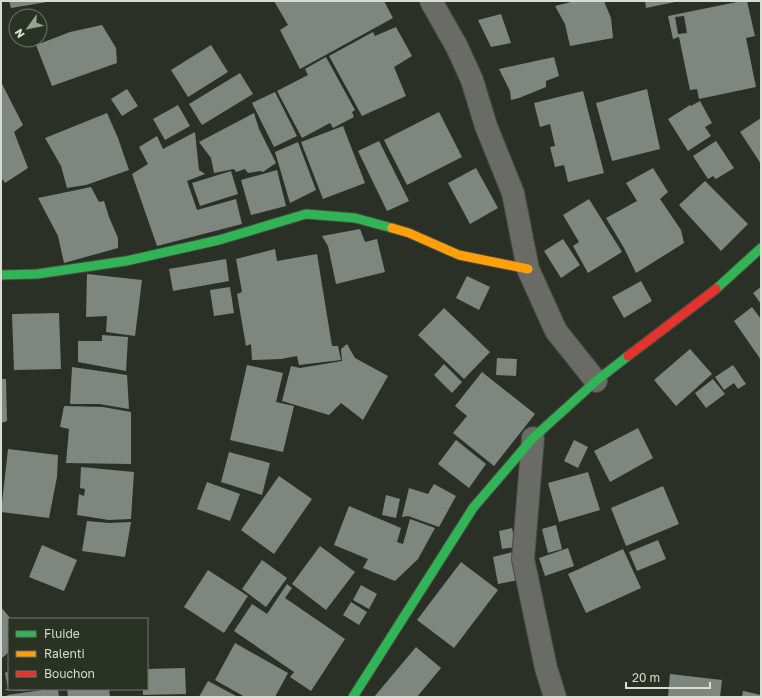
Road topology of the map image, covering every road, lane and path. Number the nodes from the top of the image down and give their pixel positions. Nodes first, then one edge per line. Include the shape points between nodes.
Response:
1 (431, 1) edge
2 (761, 248) edge
3 (528, 269) junction
4 (1, 275) edge
5 (596, 381) junction
6 (533, 438) junction
7 (353, 697) edge
8 (555, 697) edge

1 - 3 street via 472,80 486,126 513,193
2 - 5 street via 713,292
3 - 4 street via 459,255 409,233 355,218 306,214 219,240 126,261 38,274
3 - 5 street via 556,331
5 - 6 street
6 - 7 street via 473,508
6 - 8 street via 524,559 546,668

